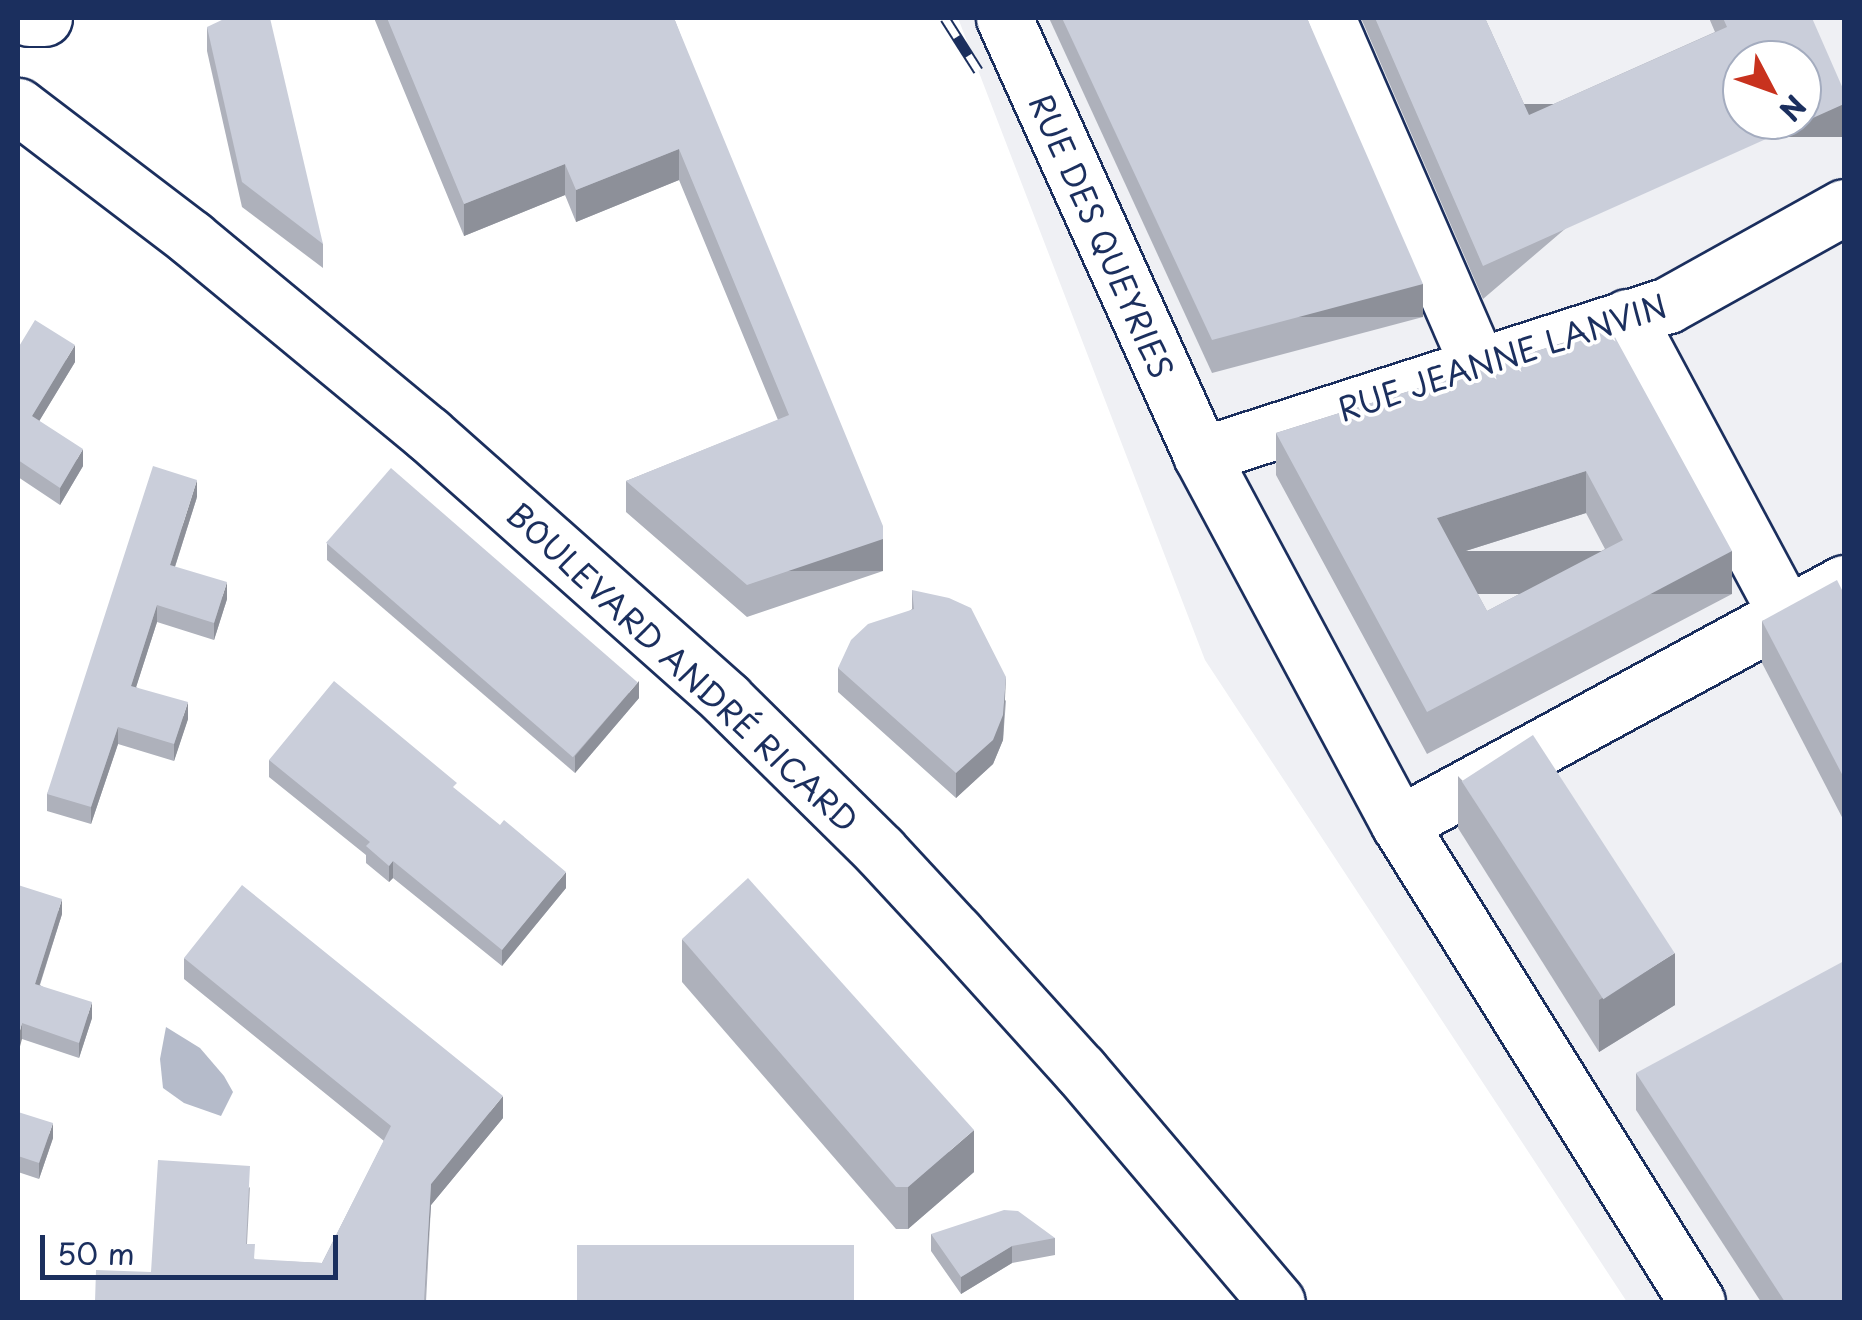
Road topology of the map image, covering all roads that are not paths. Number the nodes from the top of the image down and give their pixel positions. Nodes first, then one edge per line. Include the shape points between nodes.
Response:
1 (29, 18) edge
2 (44, 18) edge
3 (1004, 18) edge
4 (1327, 18) edge
5 (18, 106) edge
6 (1844, 207) edge
7 (1627, 317) junction
8 (1478, 366) junction
9 (1202, 455) junction
10 (1844, 583) edge
11 (1786, 614) junction
12 (1399, 824) junction
13 (1277, 1302) edge
14 (1697, 1302) edge

1 - 2 street
3 - 9 street, RUE DES QUEYRIES
4 - 8 street
5 - 13 street, BOULEVARD ANDRÉ RICARD via 191,238 498,494 740,713 880,852 1068,1056
6 - 7 street, RUE JEANNE LANVIN via 1668,305
7 - 8 street, RUE JEANNE LANVIN
7 - 11 street
8 - 9 street, RUE JEANNE LANVIN
9 - 12 street, RUE DES QUEYRIES
10 - 11 street
11 - 12 street
12 - 14 street, RUE DES QUEYRIES

